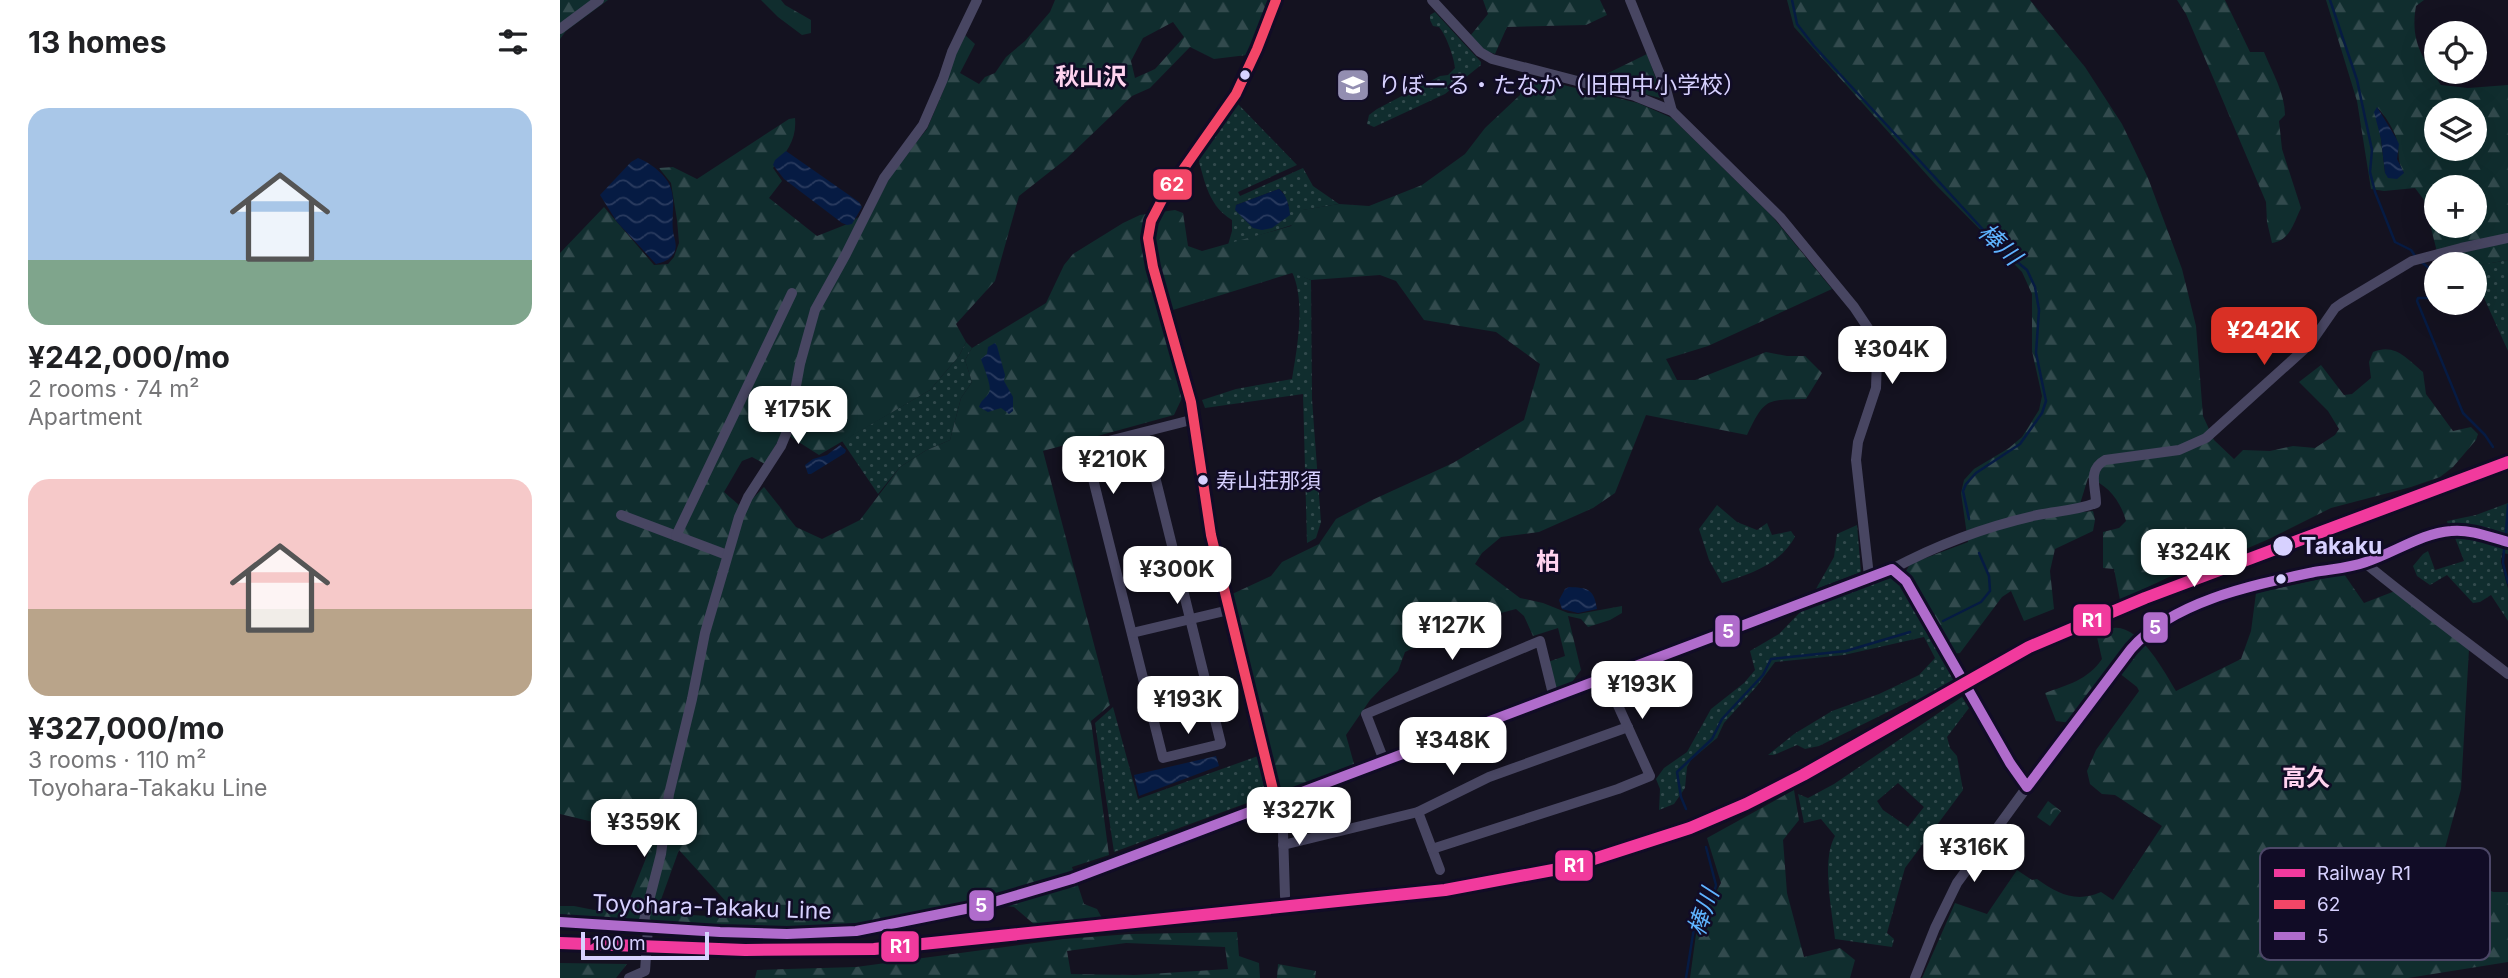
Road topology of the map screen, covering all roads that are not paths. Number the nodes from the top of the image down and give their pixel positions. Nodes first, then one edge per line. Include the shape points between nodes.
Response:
1 (599, 0) edge
2 (977, 0) edge
3 (1276, 0) edge
4 (1432, 0) edge
5 (1630, 0) edge
6 (560, 29) edge
7 (1672, 111) junction
8 (2508, 238) edge
9 (792, 293) dead end
10 (1195, 419) junction
11 (1144, 432) junction
12 (621, 515) dead end
13 (676, 536) junction
14 (2508, 542) edge
15 (727, 555) junction
16 (2365, 563) junction
17 (1892, 569) junction
18 (1869, 576) junction
19 (1229, 610) junction
20 (1190, 618) junction
21 (1132, 633) junction
22 (2508, 674) edge
23 (1959, 675) dead end
24 (1606, 679) junction
25 (1969, 692) dead end
26 (1554, 698) junction
27 (1628, 727) junction
28 (1385, 763) junction
29 (2026, 787) junction
30 (1279, 801) junction
31 (1418, 812) junction
32 (1283, 845) junction
33 (1432, 849) junction
34 (1440, 870) dead end
35 (1285, 896) dead end
36 (560, 922) edge
37 (646, 930) junction
38 (629, 978) edge
39 (1915, 978) edge

1 - 6 street
2 - 15 street via 923,125 884,178 815,310 788,429 743,508
3 - 10 street via 1236,94 1163,198 1149,228 1153,267
4 - 7 street via 1492,60 1634,96
5 - 7 street
7 - 18 street via 1761,197 1868,328 1877,359 1876,388 1856,460
8 - 17 street via 2417,259 2335,308 2310,344 2206,439 2179,450 2105,460 2094,469 2096,503 1983,531
9 - 13 street
10 - 11 street
10 - 19 street via 1208,518
11 - 20 street
11 - 21 street via 1085,446
12 - 13 street
13 - 15 street
14 - 16 main road via 2448,531
15 - 37 street via 669,794
16 - 22 street
16 - 29 main road via 2227,595 2150,629
17 - 18 main road, Toyohara-Takaku Line
17 - 23 main road via 1906,581
18 - 24 main road, Toyohara-Takaku Line
19 - 20 street
19 - 30 street
20 - 21 street
20 - 21 street via 1221,744 1163,758
24 - 26 main road, Toyohara-Takaku Line
24 - 27 street
25 - 29 main road
26 - 28 main road, Toyohara-Takaku Line
26 - 28 street via 1540,641 1366,714
27 - 31 street via 1489,777
27 - 33 street via 1650,776
28 - 30 main road, Toyohara-Takaku Line
29 - 39 street via 1957,883
30 - 32 street
30 - 37 main road, Toyohara-Takaku Line via 1072,879 921,919 856,931 787,934
31 - 32 street
31 - 33 street
32 - 35 street
33 - 34 street
36 - 37 main road, Toyohara-Takaku Line
37 - 38 street via 646,968

